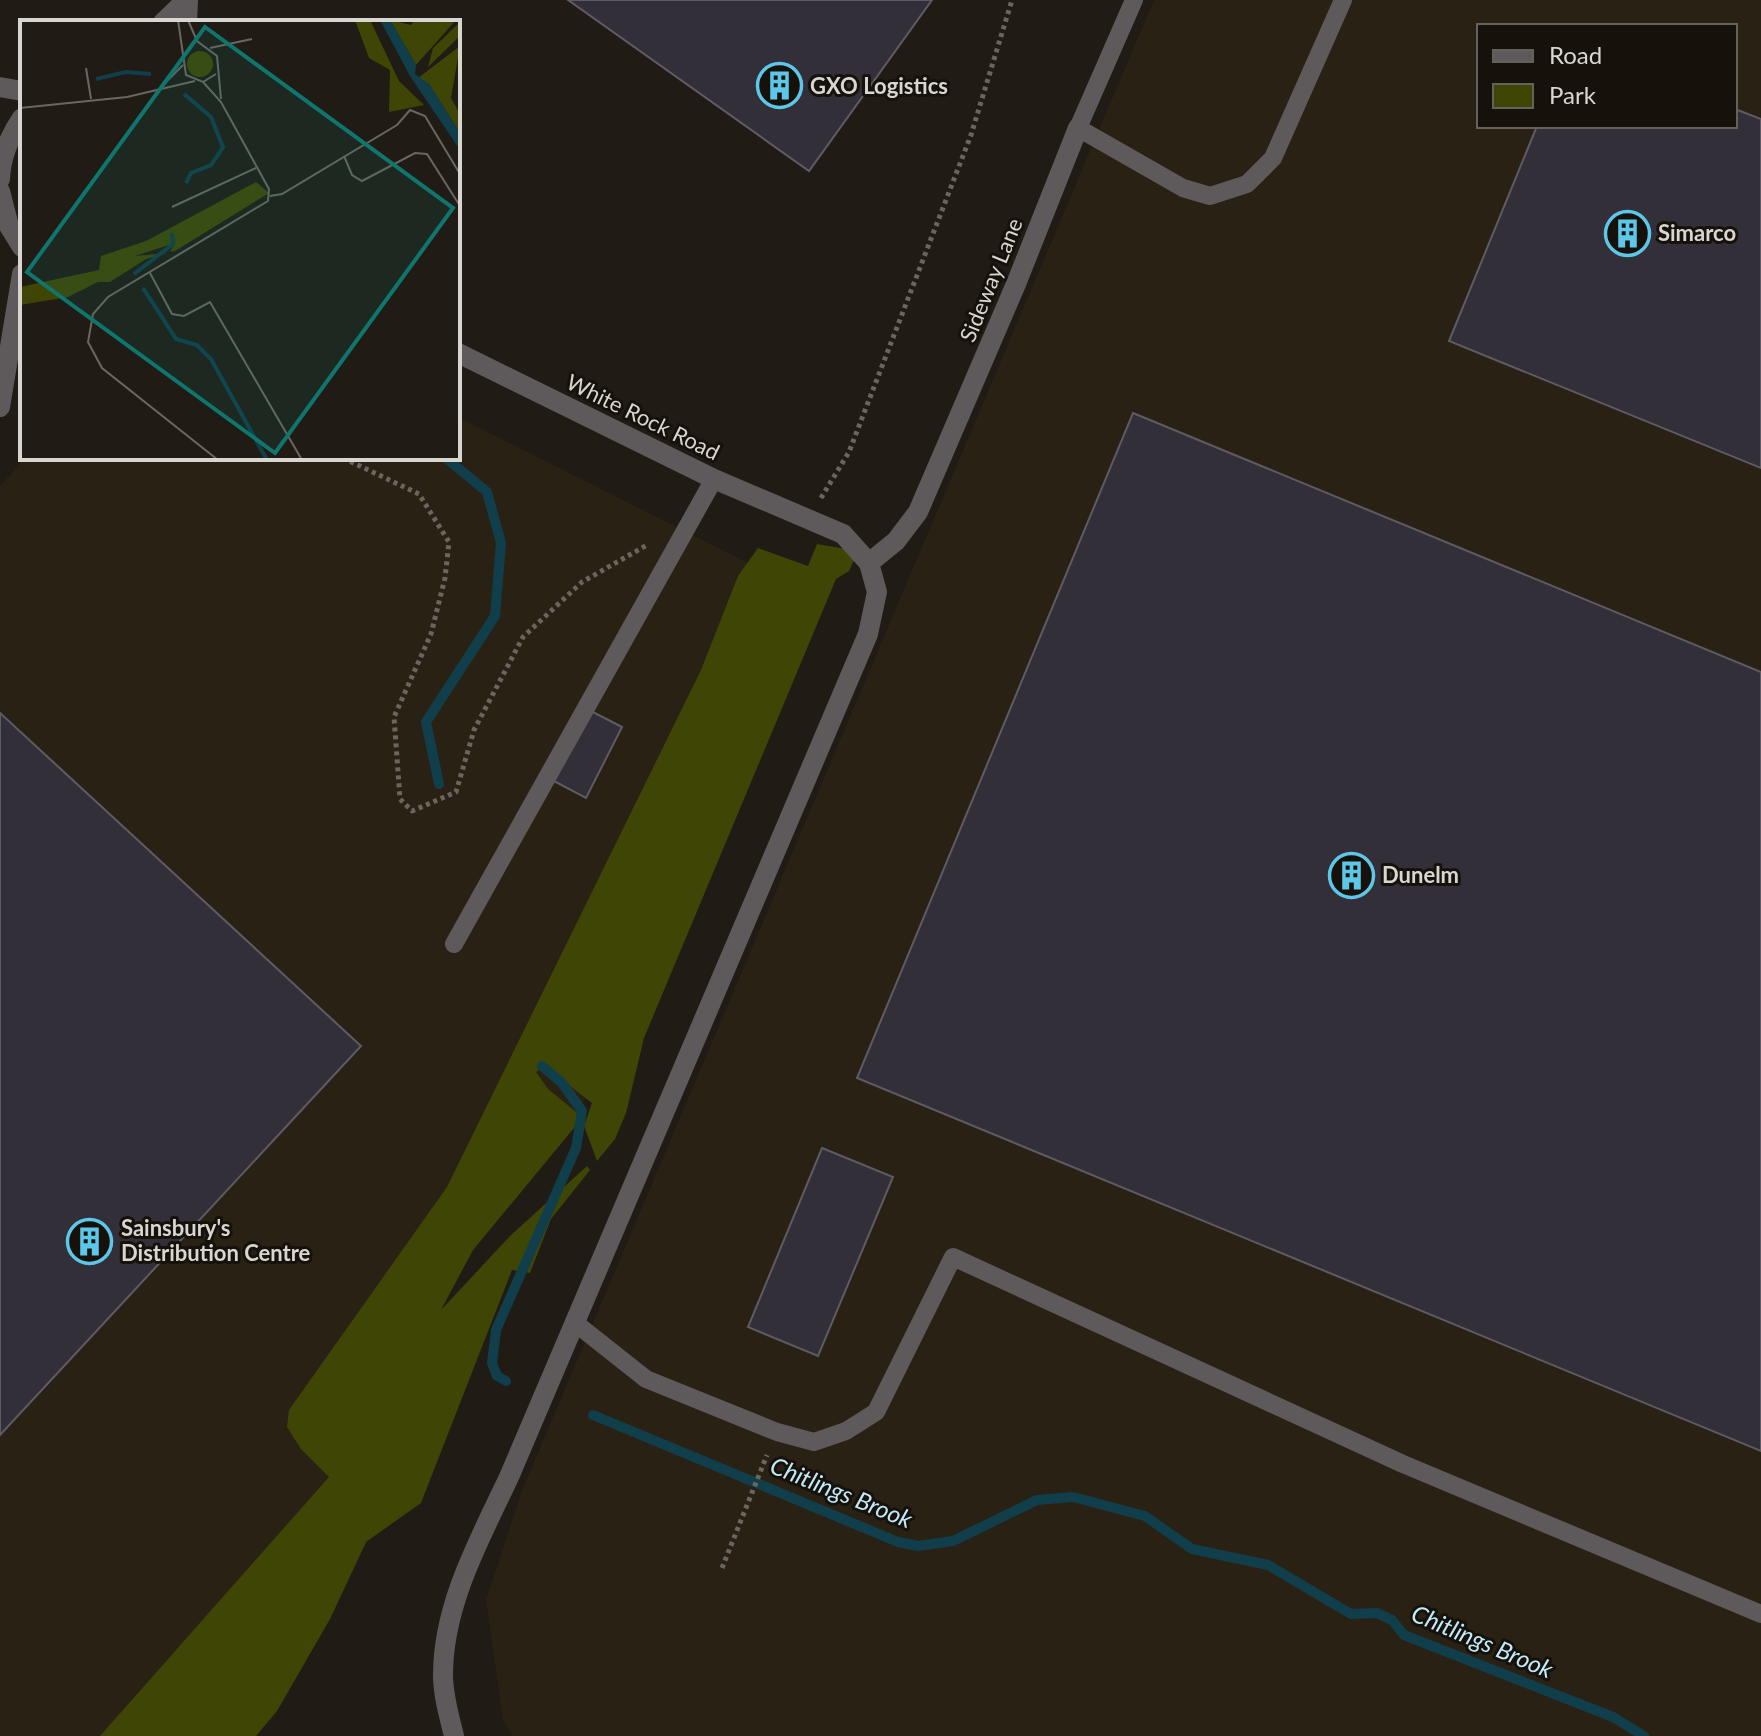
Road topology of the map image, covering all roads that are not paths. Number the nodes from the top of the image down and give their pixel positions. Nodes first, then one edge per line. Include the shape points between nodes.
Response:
1 (187, 0) edge
2 (1134, 0) edge
3 (1343, 0) edge
4 (164, 20) edge
5 (188, 20) edge
6 (0, 87) edge
7 (20, 91) edge
8 (20, 121) edge
9 (1078, 128) junction
10 (0, 179) edge
11 (0, 191) edge
12 (2, 210) edge
13 (20, 243) edge
14 (20, 286) edge
15 (460, 354) edge
16 (20, 387) edge
17 (0, 407) edge
18 (714, 479) junction
19 (869, 563) junction
20 (454, 944) dead end
21 (574, 1322) junction
22 (1761, 1614) edge
23 (454, 1736) edge

1 - 4 lane
1 - 5 lane
2 - 9 lane, Sideway Lane
3 - 9 lane via 1273,158 1247,184 1210,196 1183,188
6 - 7 street
8 - 10 street via 8,141
9 - 19 street, Sideway Lane via 918,512 896,541
11 - 12 street
12 - 13 street
14 - 17 street
15 - 18 street, White Rock Road
16 - 17 street
18 - 19 street, White Rock Road via 843,534
18 - 20 lane
19 - 21 street via 877,592 868,634
21 - 22 lane via 646,1379 814,1442 846,1431 876,1412 953,1257 1403,1464
21 - 23 street via 462,1576 443,1675

